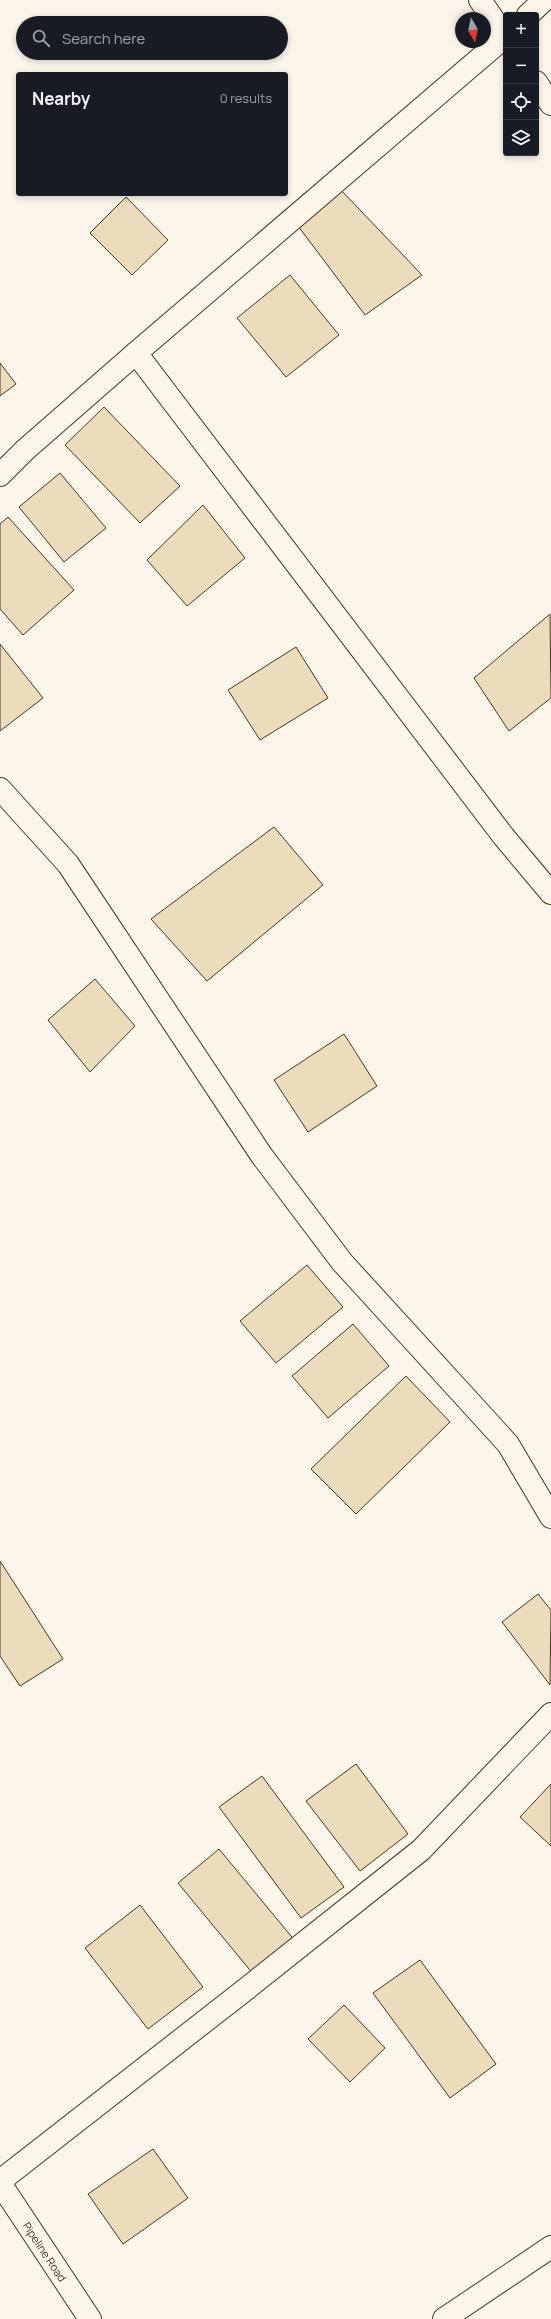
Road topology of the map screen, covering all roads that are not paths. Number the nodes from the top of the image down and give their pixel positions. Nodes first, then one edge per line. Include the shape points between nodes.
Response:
1 (480, 0) edge
2 (544, 0) edge
3 (531, 12) edge
4 (503, 33) edge
5 (503, 40) edge
6 (537, 84) edge
7 (551, 104) edge
8 (136, 353) junction
9 (0, 475) edge
10 (0, 789) edge
11 (551, 893) edge
12 (551, 1517) edge
13 (551, 1714) edge
14 (0, 2182) edge
15 (551, 2247) edge
16 (90, 2319) edge
17 (444, 2319) edge

1 - 4 street
2 - 3 street
5 - 8 street
6 - 7 street
8 - 9 street
8 - 11 street via 495,824
10 - 12 street via 68,864 262,1156 342,1262 508,1444
13 - 14 street via 421,1850
14 - 16 street, Pipeline Road
15 - 17 street

